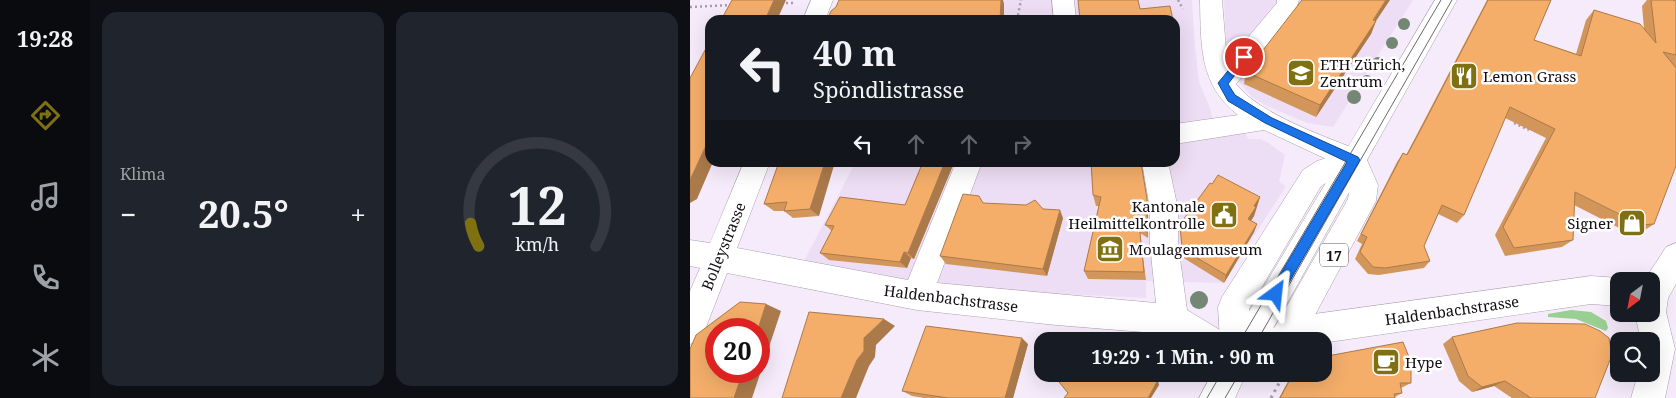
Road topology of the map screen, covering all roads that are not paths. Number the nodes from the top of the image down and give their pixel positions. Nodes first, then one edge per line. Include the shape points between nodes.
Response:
1 (822, 0) edge
2 (1063, 0) edge
3 (1211, 0) edge
4 (1288, 0) edge
5 (1446, 0) edge
6 (816, 15) edge
7 (1064, 15) edge
8 (1223, 83) junction
9 (1268, 120) junction
10 (1180, 133) edge
11 (1354, 160) junction
12 (754, 167) edge
13 (967, 167) edge
14 (1156, 167) edge
15 (704, 256) edge
16 (1676, 256) edge
17 (1660, 288) edge
18 (1610, 291) edge
19 (917, 296) junction
20 (1173, 319) junction
21 (1655, 322) edge
22 (690, 329) edge
23 (1194, 332) edge
24 (1235, 332) edge
25 (1254, 332) edge
26 (1288, 332) edge
27 (1302, 332) edge
28 (1225, 382) edge
29 (1216, 398) edge
30 (1648, 398) edge

1 - 6 street
2 - 7 street
3 - 8 street via 1216,62
4 - 8 street
5 - 11 street
8 - 9 street via 1232,98
9 - 10 street
9 - 11 street
11 - 24 street via 1326,169 1312,178 1233,307
11 - 25 street
11 - 26 street, 17 via 1364,185 1362,200
12 - 15 street, Bolleystrasse
13 - 19 street
14 - 20 street via 1164,209 1164,244
15 - 19 street, Haldenbachstrasse
15 - 22 street, Bolleystrasse
16 - 17 street
18 - 27 street, Haldenbachstrasse via 1590,290
19 - 20 street, Haldenbachstrasse
20 - 23 street, Haldenbachstrasse
21 - 30 street via 1659,349
28 - 29 street

